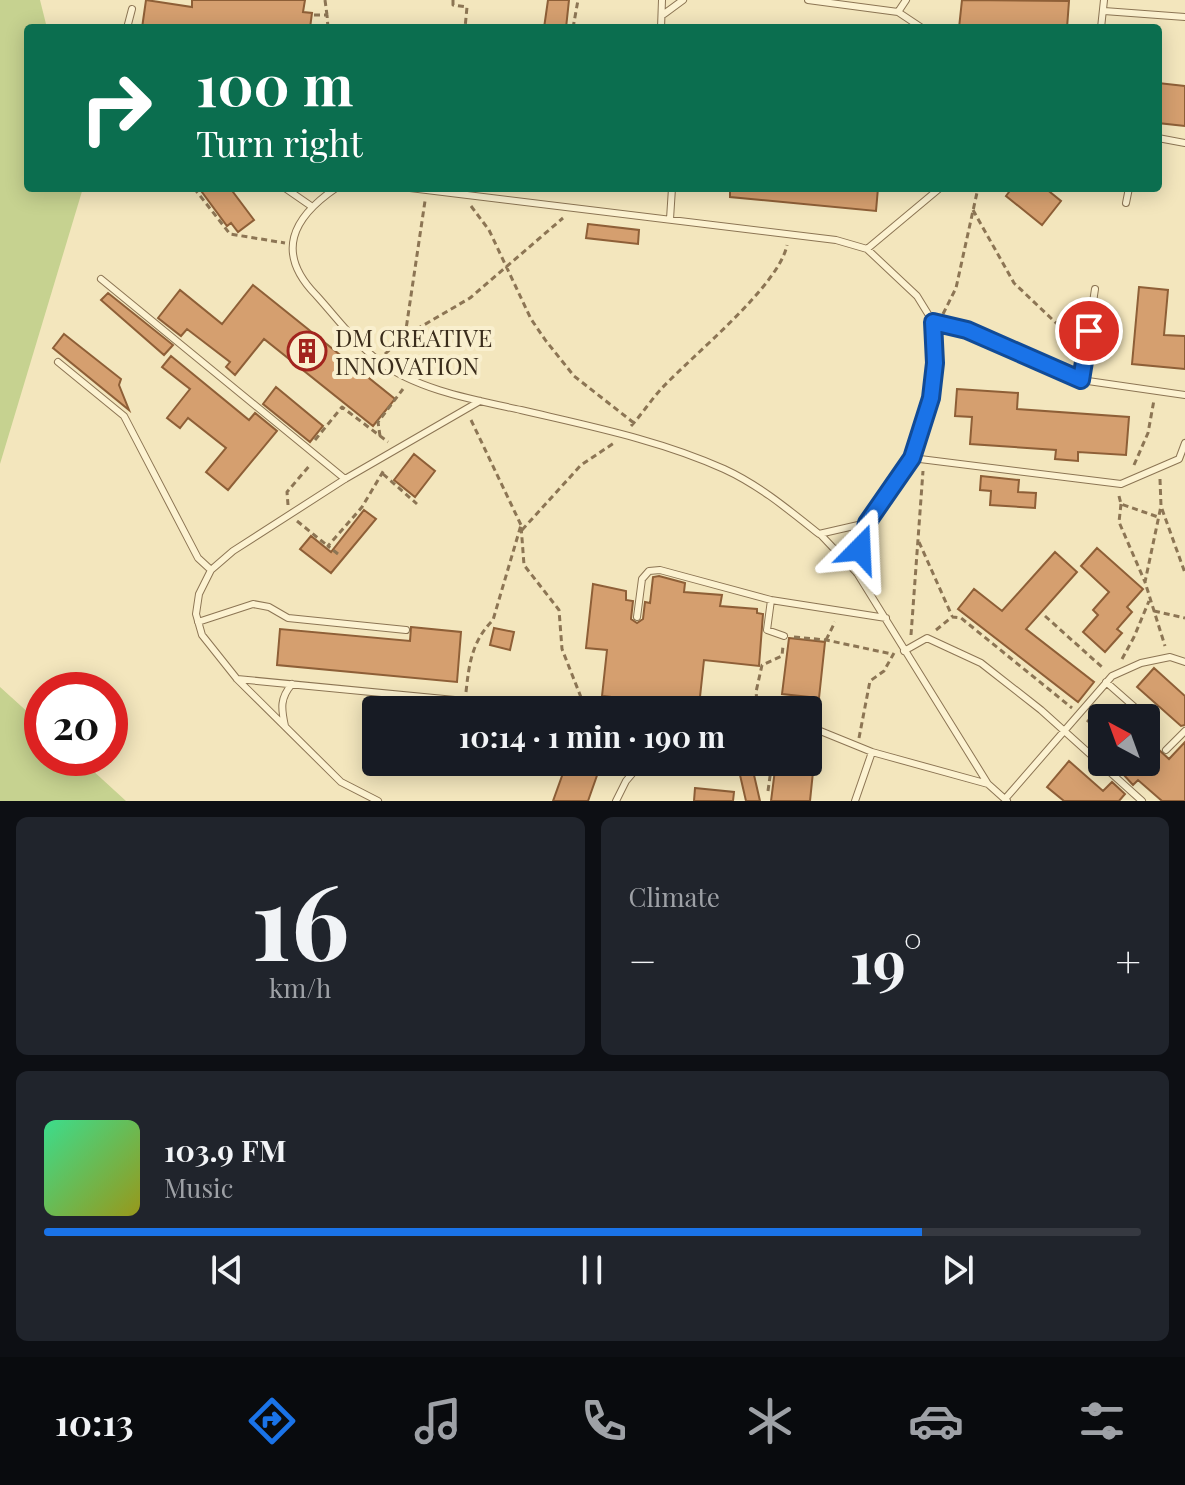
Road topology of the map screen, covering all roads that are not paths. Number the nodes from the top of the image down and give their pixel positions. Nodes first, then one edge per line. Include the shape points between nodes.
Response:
1 (662, 0) edge
2 (683, 0) edge
3 (808, 0) edge
4 (906, 0) edge
5 (1104, 0) edge
6 (132, 9) dead end
7 (1104, 11) junction
8 (898, 12) junction
9 (664, 14) junction
10 (1185, 17) edge
11 (128, 24) edge
12 (662, 24) edge
13 (916, 24) edge
14 (1102, 24) edge
15 (1162, 139) edge
16 (1185, 143) edge
17 (291, 192) edge
18 (330, 192) edge
19 (446, 192) edge
20 (672, 192) edge
21 (935, 192) edge
22 (1128, 192) edge
23 (1126, 203) dead end
24 (311, 206) junction
25 (670, 219) junction
26 (867, 249) junction
27 (101, 279) dead end
28 (1095, 289) dead end
29 (933, 322) junction
30 (58, 362) dead end
31 (1081, 380) junction
32 (1185, 395) edge
33 (480, 401) junction
34 (1185, 443) edge
35 (912, 458) junction
36 (345, 479) junction
37 (867, 523) junction
38 (819, 534) junction
39 (211, 570) junction
40 (857, 573) junction
41 (771, 600) junction
42 (637, 617) dead end
43 (886, 618) junction
44 (198, 622) junction
45 (406, 630) dead end
46 (784, 636) road end
47 (903, 650) junction
48 (1185, 662) edge
49 (237, 679) junction
50 (1109, 679) junction
51 (292, 684) junction
52 (414, 696) edge
53 (1132, 704) edge
54 (286, 729) junction
55 (1063, 730) junction
56 (1185, 731) edge
57 (822, 732) edge
58 (1166, 750) dead end
59 (872, 752) junction
60 (630, 776) edge
61 (988, 784) junction
62 (1006, 800) edge
63 (378, 801) edge
64 (616, 801) edge
65 (855, 801) edge
66 (1142, 801) edge

1 - 9 lane
2 - 9 lane
3 - 8 lane
4 - 8 lane
5 - 7 lane
6 - 11 lane
7 - 10 lane
7 - 14 lane
8 - 13 lane
9 - 12 lane
15 - 16 lane
17 - 24 lane
18 - 24 lane
19 - 25 lane
20 - 25 lane
21 - 26 lane
22 - 23 lane
24 - 33 lane via 297,227 290,253 301,280 379,361
25 - 26 lane via 836,240
26 - 29 lane via 917,296
27 - 36 lane
28 - 31 lane
29 - 31 lane via 967,330
29 - 35 lane via 931,398
30 - 39 lane via 124,416 198,558
31 - 32 lane
33 - 36 lane
33 - 38 lane via 623,434 724,469
34 - 35 lane via 1179,459 1121,484
35 - 37 lane
36 - 39 lane
37 - 38 lane
37 - 40 lane
38 - 40 lane
39 - 44 lane via 199,594
40 - 43 lane
41 - 42 lane via 678,573 649,571 638,592
41 - 43 lane
41 - 46 lane via 767,630
43 - 47 lane
44 - 45 lane via 253,604 288,618
44 - 49 lane via 202,635
47 - 55 lane via 927,638 981,663
47 - 61 lane
48 - 50 lane via 1170,657 1141,663
49 - 51 lane
49 - 54 lane
50 - 53 lane
50 - 55 lane
51 - 52 lane
51 - 54 lane via 283,695 281,710
54 - 63 lane via 341,782
55 - 62 lane
55 - 66 lane
56 - 58 lane
57 - 59 lane
59 - 61 lane
59 - 65 lane
60 - 64 lane
61 - 62 lane

